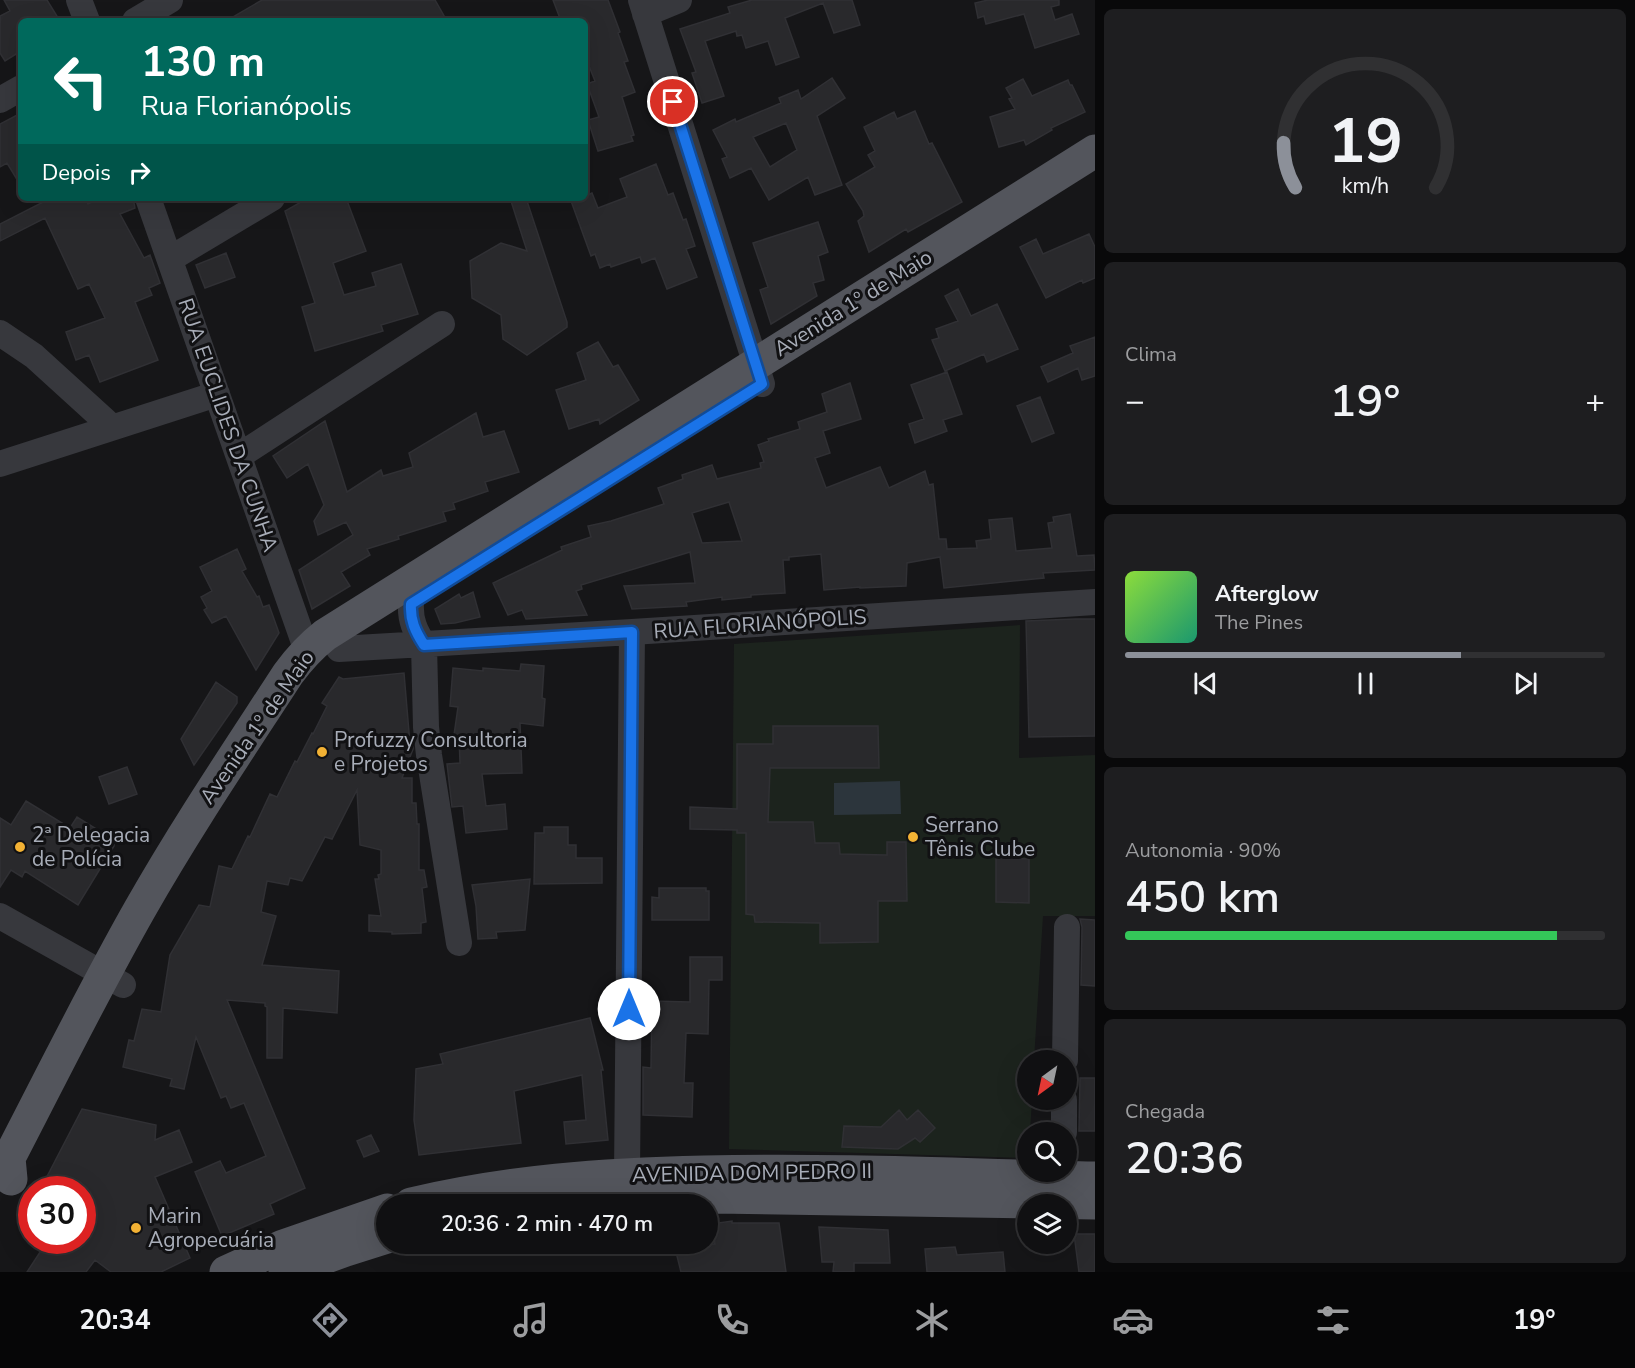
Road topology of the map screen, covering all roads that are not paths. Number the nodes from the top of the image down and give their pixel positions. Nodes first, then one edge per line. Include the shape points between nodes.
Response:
1 (79, 0) edge
2 (171, 0) edge
3 (679, 0) edge
4 (643, 7) edge
5 (86, 18) edge
6 (140, 18) edge
7 (18, 90) edge
8 (0, 100) edge
9 (1095, 151) edge
10 (1095, 175) edge
11 (149, 201) edge
12 (267, 201) edge
13 (170, 259) junction
14 (442, 324) dead end
15 (0, 333) edge
16 (759, 374) junction
17 (217, 394) junction
18 (112, 427) junction
19 (238, 456) junction
20 (0, 464) edge
21 (1095, 602) edge
22 (411, 604) junction
23 (632, 632) junction
24 (424, 645) junction
25 (339, 649) junction
26 (307, 651) junction
27 (201, 828) junction
28 (0, 916) edge
29 (1066, 927) dead end
30 (459, 943) dead end
31 (114, 980) junction
32 (1065, 1050) edge
33 (1017, 1173) edge
34 (627, 1174) junction
35 (1077, 1176) edge
36 (1095, 1178) edge
37 (5, 1189) edge
38 (459, 1194) edge
39 (718, 1197) edge
40 (1095, 1203) edge
41 (376, 1214) edge
42 (376, 1240) edge
43 (226, 1272) edge
44 (285, 1272) edge

1 - 5 street
2 - 6 street
3 - 4 street
4 - 16 street
7 - 8 street
9 - 16 main road, Avenida 1º de Maio
10 - 16 main road, Avenida 1º de Maio
11 - 13 street, RUA EUCLIDES DA CUNHA
12 - 13 street
13 - 17 street, RUA EUCLIDES DA CUNHA
14 - 19 street
15 - 18 street via 34,357
16 - 22 main road, Avenida 1º de Maio
16 - 26 main road, Avenida 1º de Maio via 325,635
17 - 18 street
17 - 19 street, RUA EUCLIDES DA CUNHA
18 - 20 street
19 - 26 street, RUA EUCLIDES DA CUNHA
21 - 23 street, RUA FLORIANÓPOLIS
22 - 24 street via 413,624
22 - 25 main road, Avenida 1º de Maio
23 - 24 street, RUA FLORIANÓPOLIS
23 - 34 street
24 - 25 street, RUA FLORIANÓPOLIS
24 - 30 street via 429,755
25 - 26 main road
25 - 27 main road, Avenida 1º de Maio via 318,669
26 - 27 main road, Avenida 1º de Maio via 288,674
27 - 31 main road, Avenida 1º de Maio via 157,922
28 - 31 street
29 - 32 street
31 - 37 main road, Avenida 1º de Maio via 26,1168
33 - 34 main road, AVENIDA DOM PEDRO II
34 - 38 main road, AVENIDA DOM PEDRO II via 524,1183
35 - 36 main road, AVENIDA DOM PEDRO II
39 - 40 main road, AVENIDA DOM PEDRO II
41 - 43 main road via 283,1246
42 - 44 main road

